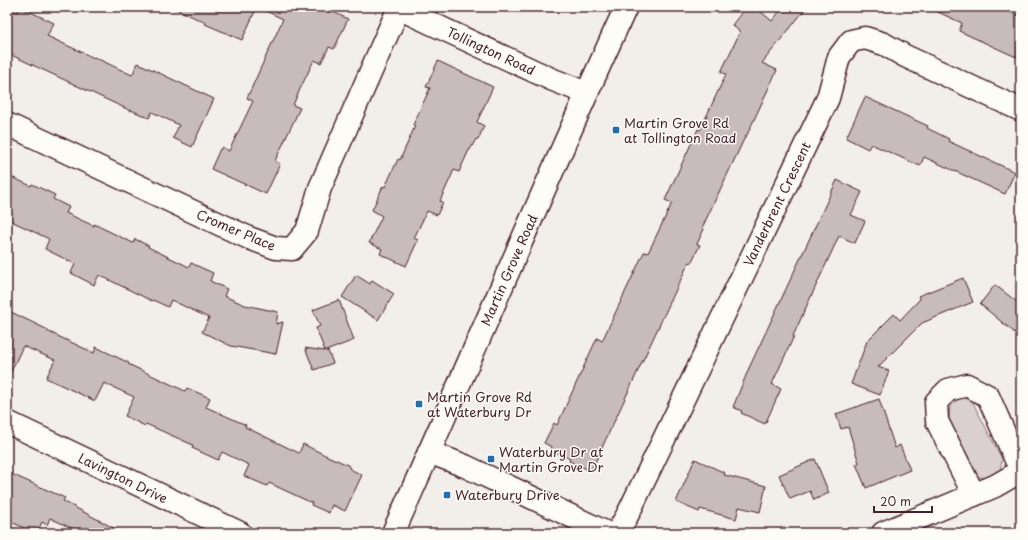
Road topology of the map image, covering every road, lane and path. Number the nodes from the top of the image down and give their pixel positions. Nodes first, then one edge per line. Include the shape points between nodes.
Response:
1 (626, 7) edge
2 (398, 8) edge
3 (586, 93) junction
4 (1021, 110) edge
5 (7, 124) edge
6 (7, 422) edge
7 (429, 452) junction
8 (1021, 471) edge
9 (974, 495) junction
10 (209, 527) edge
11 (240, 533) edge
12 (393, 533) edge
13 (607, 533) edge
14 (617, 533) edge
15 (883, 533) edge

1 - 3 street, Martin Grove Road
2 - 3 street, Tollington Road
2 - 5 street, Cromer Place via 320,188 307,231 292,249 276,248 249,238
3 - 7 street, Martin Grove Road
4 - 14 street, Vanderbrent Crescent via 884,44 865,38 851,41 839,57 828,98
6 - 10 street, Lavington Drive
7 - 12 street, Martin Grove Road
7 - 13 street
8 - 9 street
8 - 9 street via 988,396 967,385 948,390 936,402 937,421
9 - 15 street
10 - 11 street, Lavington Drive

